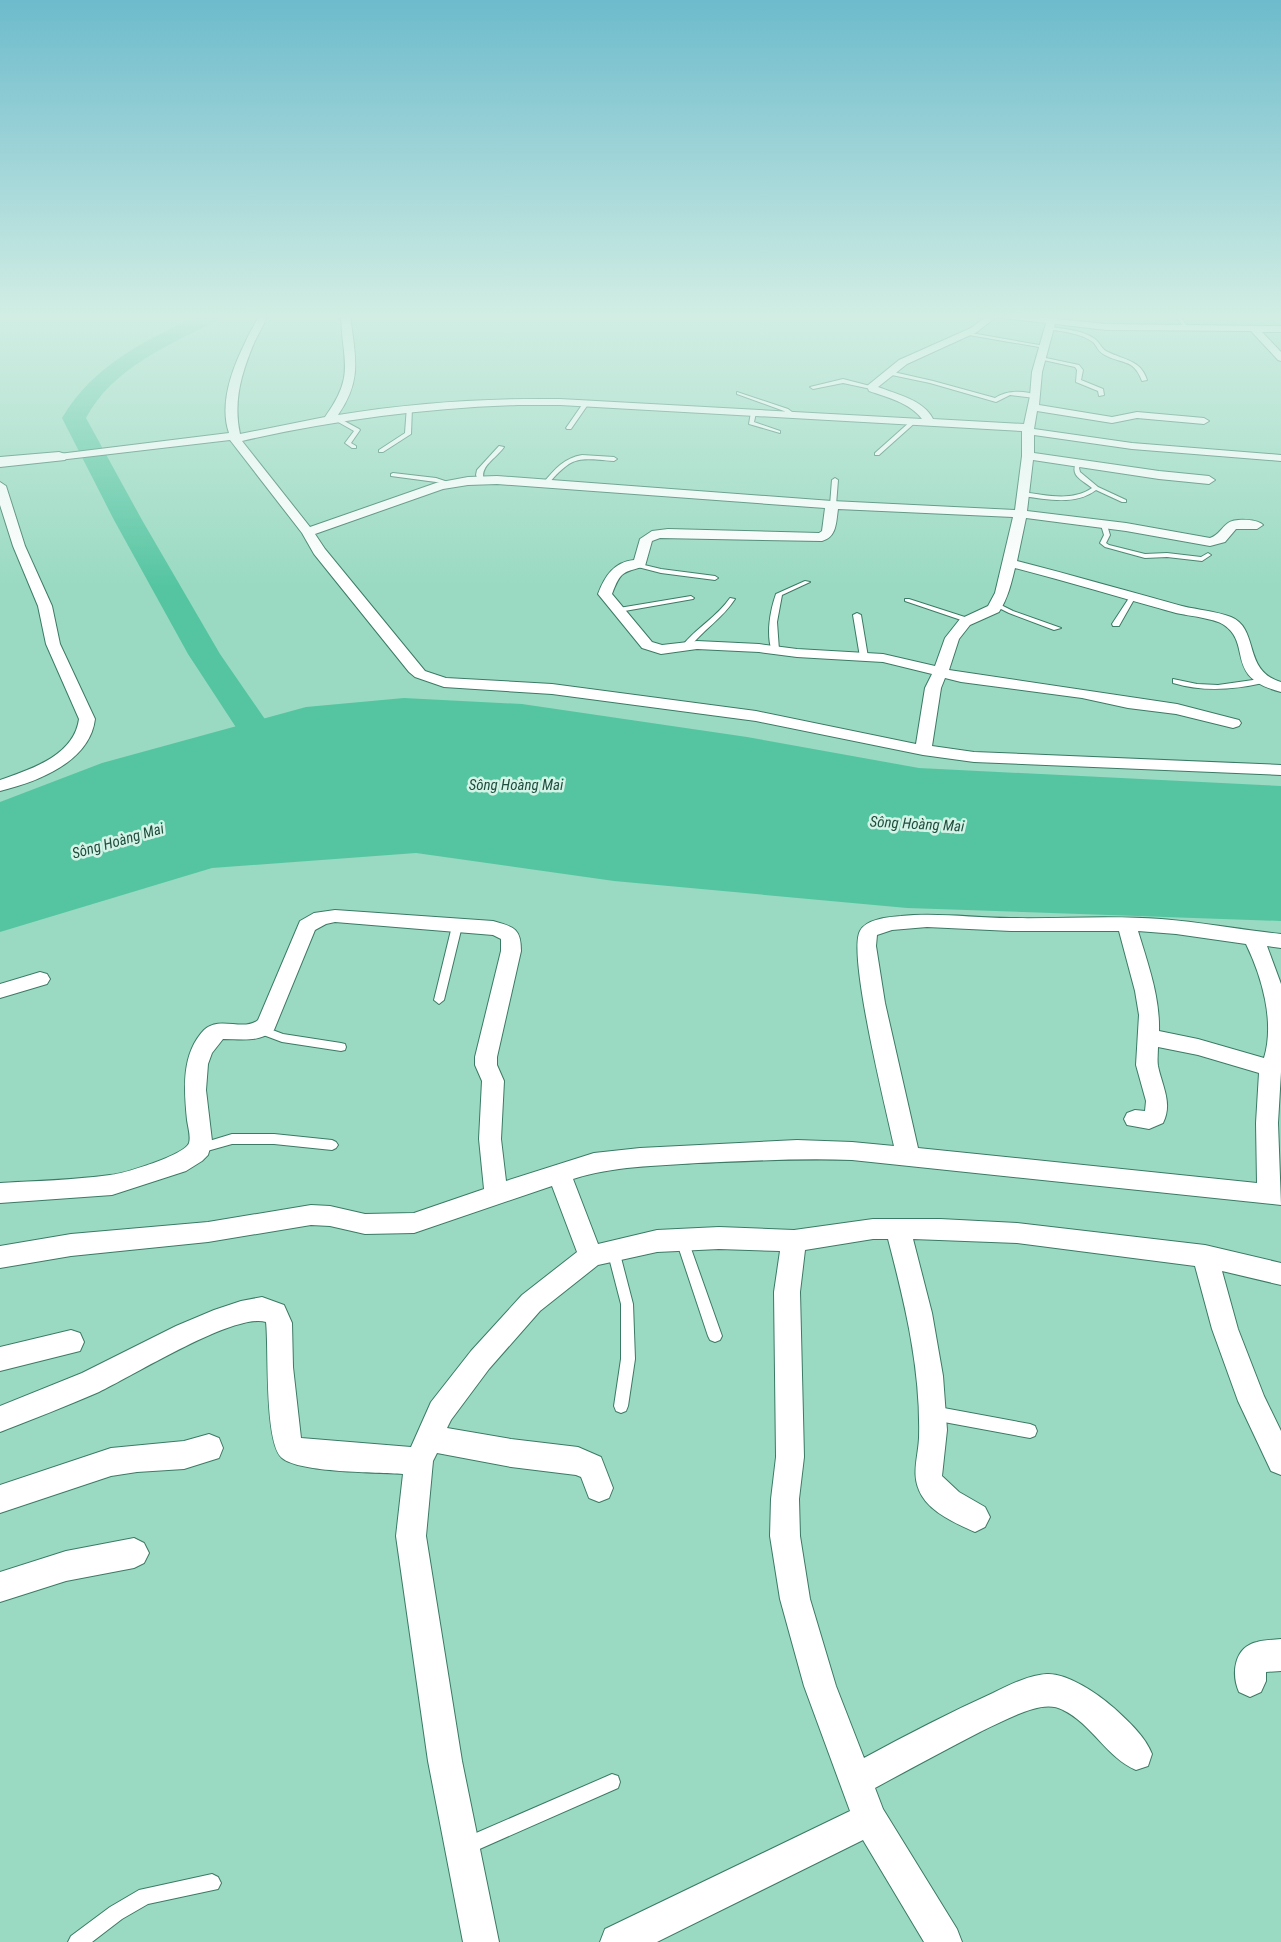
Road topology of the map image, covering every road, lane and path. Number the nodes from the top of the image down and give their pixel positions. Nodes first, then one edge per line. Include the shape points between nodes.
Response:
1 (231, 406) edge
2 (338, 406) edge
3 (431, 406) edge
4 (584, 406) edge
5 (630, 406) edge
6 (774, 406) edge
7 (912, 406) edge
8 (1033, 406) edge
9 (1053, 406) edge
10 (409, 407) junction
11 (753, 413) junction
12 (793, 415) junction
13 (331, 418) junction
14 (914, 421) junction
15 (1204, 421) dead end
16 (929, 422) junction
17 (569, 428) dead end
18 (1028, 430) junction
19 (778, 432) dead end
20 (234, 438) junction
21 (354, 447) dead end
22 (501, 447) dead end
23 (381, 451) dead end
24 (877, 454) dead end
25 (1028, 456) junction
26 (60, 458) joint
27 (1281, 458) edge
28 (614, 459) dead end
29 (0, 462) edge
30 (1079, 462) junction
31 (393, 476) dead end
32 (481, 480) junction
33 (836, 480) dead end
34 (1208, 480) dead end
35 (546, 483) junction
36 (451, 484) junction
37 (0, 486) edge
38 (1096, 488) junction
39 (1022, 494) junction
40 (1124, 501) dead end
41 (832, 505) junction
42 (1021, 514) junction
43 (1104, 525) junction
44 (1258, 525) dead end
45 (308, 532) junction
46 (1208, 555) dead end
47 (636, 564) junction
48 (1010, 564) junction
49 (715, 578) dead end
50 (807, 582) dead end
51 (1133, 596) junction
52 (692, 598) dead end
53 (732, 599) dead end
54 (907, 600) dead end
55 (997, 605) junction
56 (619, 610) junction
57 (857, 615) dead end
58 (970, 620) junction
59 (1116, 624) dead end
60 (1057, 628) dead end
61 (686, 646) junction
62 (775, 650) junction
63 (864, 656) junction
64 (940, 672) junction
65 (1176, 681) dead end
66 (1260, 681) junction
67 (1281, 687) edge
68 (1233, 723) dead end
69 (923, 750) junction
70 (1281, 770) edge
71 (0, 786) edge
72 (1127, 925) junction
73 (457, 926) junction
74 (1254, 939) junction
75 (1281, 941) edge
76 (40, 978) dead end
77 (0, 990) edge
78 (439, 1000) dead end
79 (262, 1030) junction
80 (1149, 1038) junction
81 (341, 1047) dead end
82 (1271, 1068) junction
83 (1135, 1119) dead end
84 (332, 1145) dead end
85 (200, 1148) junction
86 (908, 1156) junction
87 (559, 1174) junction
88 (0, 1193) edge
89 (496, 1194) junction
90 (1275, 1195) edge
91 (898, 1230) junction
92 (682, 1240) junction
93 (794, 1242) junction
94 (602, 1253) junction
95 (1205, 1256) junction
96 (0, 1258) edge
97 (1281, 1274) edge
98 (715, 1336) dead end
99 (71, 1342) dead end
100 (0, 1359) edge
101 (621, 1406) dead end
102 (933, 1413) junction
103 (0, 1419) edge
104 (1030, 1432) dead end
105 (209, 1448) dead end
106 (424, 1449) junction
107 (1281, 1461) edge
108 (599, 1488) dead end
109 (0, 1499) edge
110 (975, 1518) dead end
111 (134, 1553) dead end
112 (0, 1587) edge
113 (1281, 1655) edge
114 (1250, 1681) dead end
115 (1136, 1754) dead end
116 (612, 1782) dead end
117 (855, 1782) junction
118 (870, 1819) junction
119 (462, 1848) junction
120 (212, 1883) dead end
121 (77, 1942) edge
122 (481, 1942) edge
123 (618, 1942) edge
124 (944, 1942) edge

1 - 20 street
2 - 13 street
3 - 10 street
4 - 17 lane
5 - 11 street
6 - 12 lane
7 - 16 street
8 - 18 street
9 - 15 street via 1112,420 1138,415
10 - 13 street
10 - 23 lane via 408,434
11 - 12 street
11 - 19 lane via 751,423
12 - 14 street
13 - 20 street
13 - 21 lane via 357,430 348,443
14 - 16 street
14 - 24 lane
16 - 18 street
18 - 25 street
18 - 27 street via 1132,446
20 - 26 street
20 - 45 street
22 - 32 lane via 482,466
25 - 30 street
25 - 39 street
26 - 29 street
28 - 35 lane via 572,458 560,465
30 - 34 street
30 - 38 lane via 1078,473
31 - 36 lane
32 - 35 street
32 - 36 street
33 - 41 lane
35 - 41 street
36 - 45 street
37 - 71 street via 19,546 45,606 53,644 87,719 88,728 74,749 61,759
38 - 39 lane via 1077,497
38 - 40 lane
39 - 42 street
41 - 42 street
41 - 47 street via 828,532 822,537 657,534 646,539 642,560
42 - 43 street
42 - 48 street
43 - 44 street via 1210,542 1220,539 1232,525
43 - 46 lane via 1107,534 1102,543 1107,546 1145,556 1202,559
45 - 69 street via 319,551 420,674 444,682 552,689 756,716
47 - 49 lane
47 - 56 street via 622,568 608,583 606,594
48 - 51 street
48 - 55 street
50 - 62 lane via 779,594
51 - 59 lane
51 - 66 street via 1181,610 1219,616 1232,623
52 - 56 lane
53 - 61 lane
54 - 58 lane
55 - 58 street
55 - 60 lane
56 - 61 street via 647,645 661,650
57 - 63 lane
58 - 64 street via 952,638
61 - 62 street
62 - 63 street
63 - 64 street
64 - 68 street via 975,680 1063,690 1177,709
64 - 69 street via 933,688
65 - 66 lane via 1200,687
66 - 67 street
69 - 70 street via 974,757
72 - 74 street via 1175,927
72 - 80 street via 1145,991
72 - 86 street via 918,921 873,928 867,934 865,946 880,1033
73 - 78 lane
73 - 79 street via 335,916 312,922 307,926 267,1025
73 - 89 street via 504,930 510,936 511,951 486,1057 493,1081 490,1139
74 - 75 street
74 - 82 street via 1264,957 1274,1004 1278,1035
76 - 77 street
79 - 81 lane via 282,1038
79 - 85 street via 215,1033 201,1051 196,1062
80 - 82 street
80 - 83 street via 1148,1066 1157,1110 1155,1117 1149,1120
82 - 90 street via 1268,1113
84 - 85 lane via 274,1139 232,1139
85 - 88 street via 178,1164 112,1185
86 - 87 street via 797,1149 705,1153 594,1163
86 - 90 street
87 - 89 street
87 - 94 street
89 - 96 street via 414,1223 365,1224 311,1215 208,1232 71,1246
91 - 93 street via 873,1229
91 - 95 street via 1017,1233
91 - 102 street via 918,1315
92 - 93 street via 719,1238
92 - 94 street via 657,1241
92 - 98 lane
93 - 117 street via 787,1292 790,1457 785,1499 787,1552 795,1599 820,1686
94 - 101 lane via 628,1304 628,1359
94 - 106 street via 531,1303 441,1410
95 - 97 street
95 - 107 street via 1226,1329 1252,1401
99 - 100 street
102 - 104 lane
102 - 110 street via 929,1479 933,1488 947,1500
103 - 106 street via 92,1381 216,1320 252,1308 269,1309 280,1321 278,1365 290,1447 298,1452 326,1455
105 - 109 street via 184,1455 111,1462
106 - 108 street via 511,1453 578,1461 591,1467
106 - 119 street via 414,1496 411,1536 445,1761
111 - 112 street via 64,1566
113 - 114 street via 1257,1657 1251,1666
115 - 117 street via 1083,1704 1047,1689 1031,1692 997,1707
116 - 119 lane
117 - 118 street
118 - 123 street
118 - 124 street
119 - 122 street
120 - 121 lane via 145,1896

